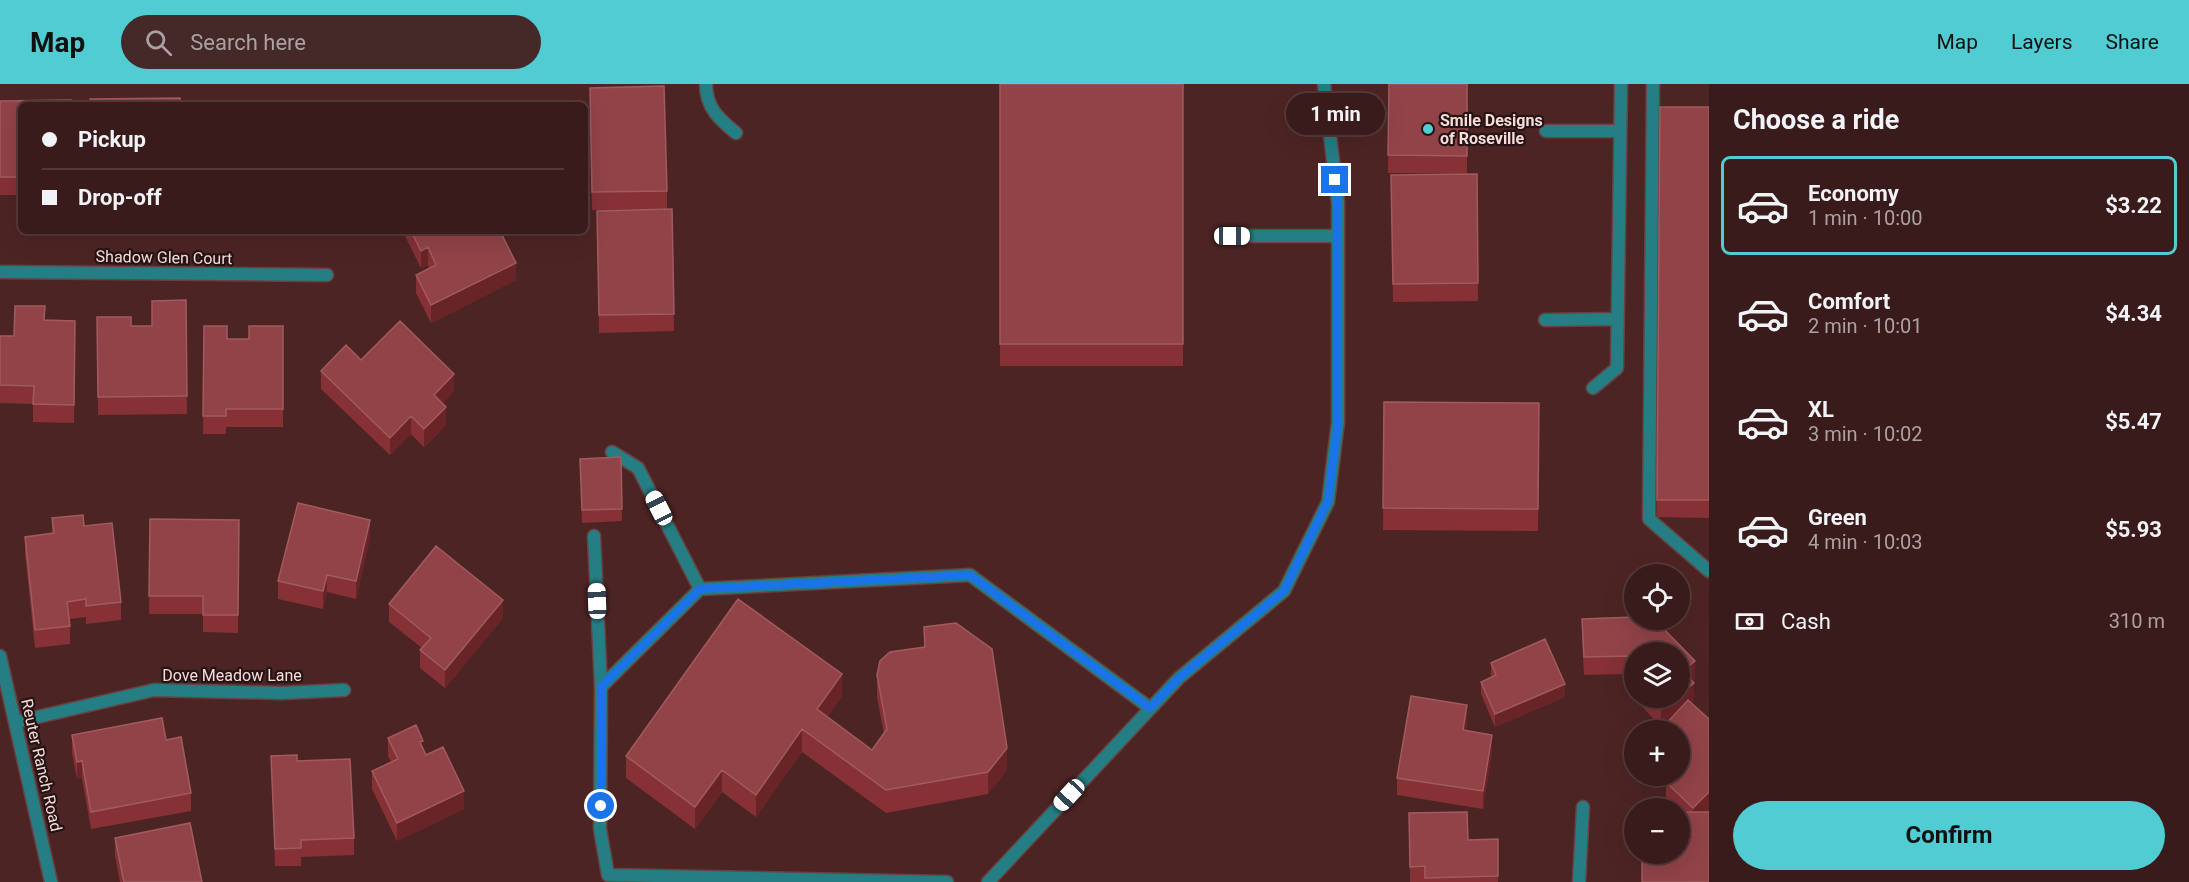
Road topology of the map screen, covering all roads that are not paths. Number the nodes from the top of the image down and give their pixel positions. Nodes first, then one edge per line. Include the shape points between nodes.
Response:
1 (706, 84) edge
2 (1324, 84) edge
3 (1621, 84) edge
4 (1653, 84) edge
5 (1546, 131) dead end
6 (1620, 131) junction
7 (736, 133) dead end
8 (1232, 236) dead end
9 (1338, 236) junction
10 (0, 272) edge
11 (327, 275) dead end
12 (1617, 319) junction
13 (1545, 320) dead end
14 (1593, 388) dead end
15 (612, 452) dead end
16 (594, 536) dead end
17 (1709, 571) edge
18 (700, 589) junction
19 (0, 656) edge
20 (601, 687) junction
21 (344, 690) dead end
22 (1150, 708) junction
23 (16, 722) junction
24 (1583, 807) dead end
25 (51, 882) edge
26 (947, 882) edge
27 (988, 882) edge
28 (1579, 882) edge

1 - 7 street via 713,114
2 - 9 street via 1338,203
3 - 6 street
4 - 17 street via 1649,519
5 - 6 street
6 - 12 street
8 - 9 street
9 - 22 street via 1338,422 1328,501 1284,591 1179,678
10 - 11 street, Shadow Glen Court
12 - 13 street
12 - 14 street via 1617,368
15 - 18 street via 638,468
16 - 20 street
18 - 20 street
18 - 22 street via 970,575
19 - 23 street, Reuter Ranch Road
20 - 26 street via 600,830 608,875
21 - 23 street, Dove Meadow Lane via 154,690
22 - 27 street
23 - 25 street, Reuter Ranch Road
24 - 28 street

